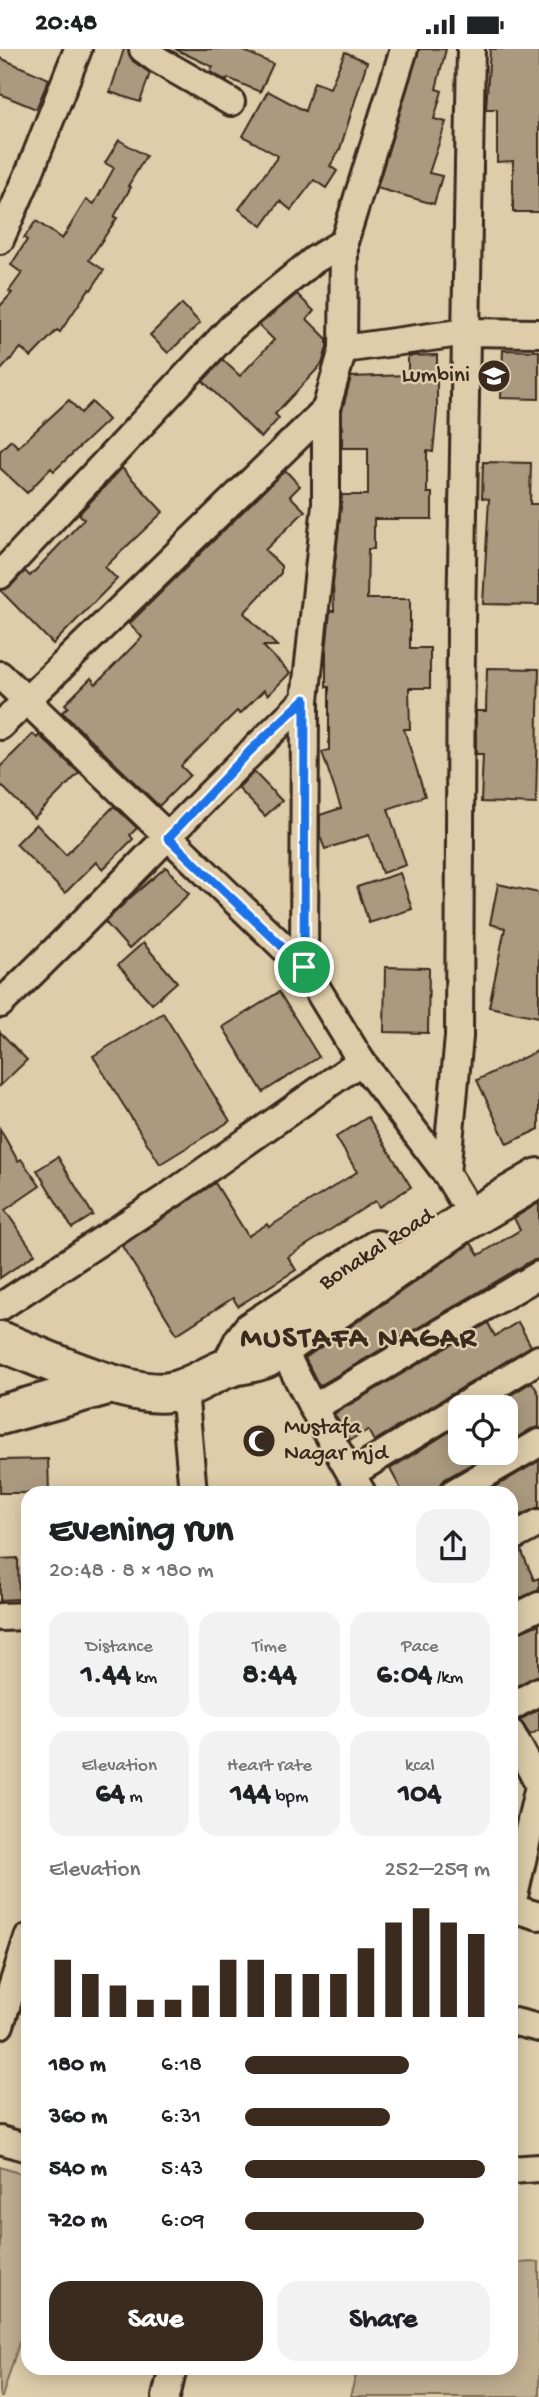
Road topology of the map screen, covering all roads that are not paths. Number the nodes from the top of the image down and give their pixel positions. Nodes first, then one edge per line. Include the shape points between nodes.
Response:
1 (78, 49) edge
2 (144, 49) edge
3 (404, 49) edge
4 (471, 49) edge
5 (231, 102) dead end
6 (0, 240) edge
7 (344, 242) junction
8 (467, 332) junction
9 (539, 333) edge
10 (343, 349) junction
11 (326, 409) junction
12 (0, 575) edge
13 (0, 675) edge
14 (305, 699) junction
15 (25, 701) junction
16 (0, 726) edge
17 (168, 838) junction
18 (304, 967) junction
19 (0, 1004) edge
20 (361, 1061) junction
21 (539, 1150) edge
22 (539, 1178) edge
23 (453, 1184) junction
24 (539, 1275) edge
25 (0, 1307) edge
26 (0, 1341) edge
27 (281, 1346) junction
28 (539, 1359) edge
29 (231, 1367) junction
30 (111, 1384) junction
31 (184, 1389) junction
32 (480, 1395) edge
33 (313, 1408) junction
34 (0, 1415) edge
35 (448, 1417) edge
36 (539, 1443) edge
37 (356, 1484) edge
38 (192, 1486) edge
39 (465, 1486) edge
40 (539, 1523) edge
41 (518, 1534) edge
42 (539, 1606) edge
43 (21, 1616) edge
44 (518, 1616) edge
45 (0, 1617) edge
46 (539, 1691) edge
47 (518, 1703) edge
48 (518, 1746) edge
49 (539, 1785) edge
50 (518, 1877) edge
51 (518, 1910) edge
52 (539, 1916) edge
53 (21, 1981) edge
54 (518, 2023) edge
55 (0, 2025) edge
56 (539, 2028) edge
57 (0, 2140) edge
58 (21, 2146) edge
59 (539, 2168) edge
60 (518, 2170) edge
61 (171, 2375) edge
62 (166, 2397) edge

1 - 6 street
2 - 5 street
3 - 7 street
4 - 8 street
7 - 10 street
7 - 12 street via 314,260 232,327
8 - 9 street
8 - 10 street
8 - 23 street via 459,1037
10 - 11 street
11 - 14 street via 326,505
11 - 15 street
13 - 15 street
14 - 17 street
14 - 18 street
15 - 16 street
15 - 17 street
17 - 18 street
17 - 19 street
18 - 20 street
20 - 23 street
20 - 25 street
21 - 23 main road, Bonakal Road
22 - 27 main road, Bonakal Road via 459,1225
23 - 29 main road, Bonakal Road via 252,1331
24 - 33 street
26 - 30 main road, Bonakal Road
27 - 29 main road, Bonakal Road via 255,1363
27 - 33 street
28 - 32 street
29 - 31 main road, Bonakal Road
30 - 31 main road, Bonakal Road via 140,1391
30 - 34 main road
31 - 38 street
33 - 37 street
35 - 37 street
36 - 39 street
40 - 41 street
42 - 44 street
43 - 45 street
46 - 47 street
48 - 49 street
49 - 50 street
51 - 52 street
53 - 55 street
54 - 56 street
57 - 58 street
59 - 60 street
61 - 62 street

